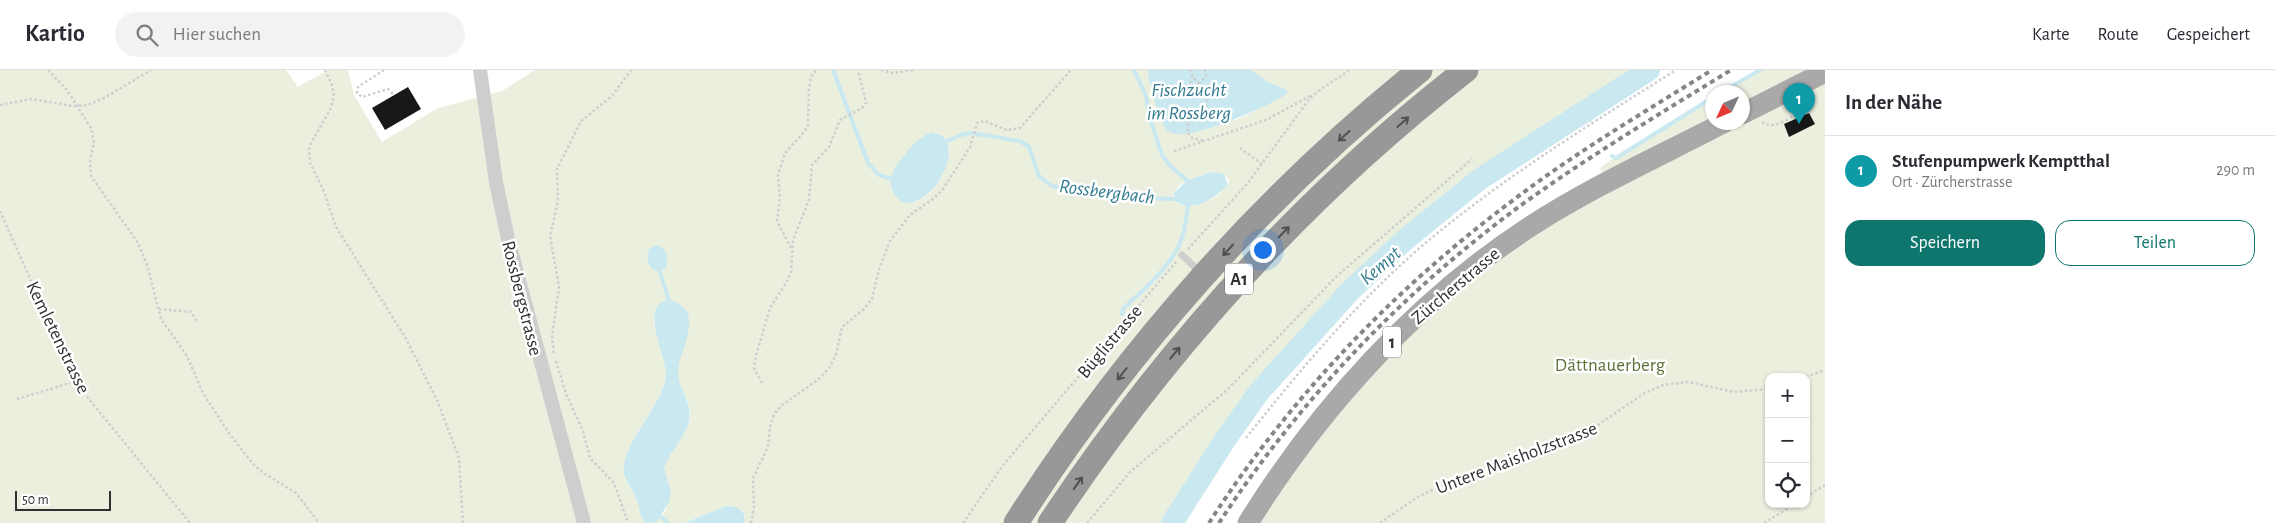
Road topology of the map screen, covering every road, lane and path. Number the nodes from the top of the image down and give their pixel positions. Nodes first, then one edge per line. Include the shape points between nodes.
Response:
1 (48, 70) edge
2 (150, 70) edge
3 (325, 70) edge
4 (384, 70) edge
5 (480, 70) edge
6 (631, 70) edge
7 (816, 70) edge
8 (858, 70) edge
9 (881, 70) edge
10 (914, 70) edge
11 (1071, 70) edge
12 (1190, 70) edge
13 (1205, 70) edge
14 (1350, 70) edge
15 (1420, 70) edge
16 (1466, 70) edge
17 (1676, 70) edge
18 (1825, 72) edge
19 (1193, 78) junction
20 (1200, 84) junction
21 (1167, 91) dead end
22 (1316, 93) junction
23 (394, 95) dead end
24 (0, 105) edge
25 (78, 106) junction
26 (1750, 110) edge
27 (1750, 114) edge
28 (1796, 114) dead end
29 (1710, 130) edge
30 (1206, 141) junction
31 (1240, 148) dead end
32 (1174, 151) dead end
33 (1472, 159) dead end
34 (1262, 164) junction
35 (0, 211) edge
36 (792, 250) junction
37 (1182, 255) junction
38 (1204, 276) junction
39 (159, 309) junction
40 (198, 323) dead end
41 (1825, 370) edge
42 (1810, 376) edge
43 (77, 381) junction
44 (762, 383) dead end
45 (1765, 389) edge
46 (17, 400) dead end
47 (1246, 438) dead end
48 (1825, 485) edge
49 (1810, 494) edge
50 (1789, 508) edge
51 (190, 523) edge
52 (319, 523) edge
53 (463, 523) edge
54 (584, 523) edge
55 (628, 523) edge
56 (751, 523) edge
57 (963, 523) edge
58 (1016, 523) edge
59 (1050, 523) edge
60 (1087, 523) edge
61 (1248, 523) edge
62 (1380, 523) edge
63 (1764, 523) edge

1 - 25 path
2 - 25 path via 101,100
3 - 53 path via 334,89 334,100 311,143 310,163 336,227 405,337 437,400 459,458
4 - 23 path via 358,87 357,95 362,97 389,89
5 - 54 street, Rossbergstrasse via 496,182 508,239
6 - 55 path via 612,96 585,117 575,131 557,169 558,201 550,236 559,282 552,337 556,361 566,394 583,430 590,458 611,478
7 - 36 path via 809,89 808,124 785,153 778,175 778,221
8 - 36 path via 866,103 838,122 829,147 812,165 809,200 795,233
9 - 10 path via 893,73
11 - 56 path via 1020,128 1003,129 982,121 977,123 962,161 943,189 910,215 893,237 879,269 872,299 864,310 842,327 829,368 774,414 768,447 753,478
12 - 19 path
13 - 20 path via 1206,76
14 - 22 path, Büglistrasse
15 -> 38 highway, A1 via 1311,166
59 -> 16 highway, A1 via 1140,396 1234,285 1336,181
17 - 47 path via 1540,156 1422,246 1330,337
18 - 26 main road
19 - 20 path
19 - 21 path via 1189,84
20 - 30 path via 1206,94 1206,103 1201,117 1188,122 1188,132 1192,138
22 - 30 path via 1266,120
22 - 34 path, Büglistrasse
24 - 25 path via 31,99
25 - 39 path via 93,135 89,165 91,176 138,243
27 - 28 path via 1767,125 1777,124
29 - 61 main road, Zürcherstrasse / 1 via 1567,204 1502,245 1462,277 1404,329 1351,385 1297,451
30 - 32 path
31 - 34 path
33 - 60 path via 1343,271 1228,389 1130,472
34 - 37 path, Büglistrasse
35 - 43 path, Kemletenstrasse
36 - 44 path via 790,276 770,308 754,360 755,372
37 - 38 lane
37 - 57 path, Büglistrasse via 1011,456
38 -> 58 highway, A1 via 1102,399
39 - 40 path via 192,312
39 - 52 path via 163,323 186,356 201,389 228,432 258,470 296,493
41 - 42 path
43 - 46 path
43 - 51 path, Kemletenstrasse via 99,413
45 - 62 path, Untere Maisholzstrasse via 1734,392 1689,382 1662,385 1586,433 1426,492
48 - 49 path
50 - 63 path

